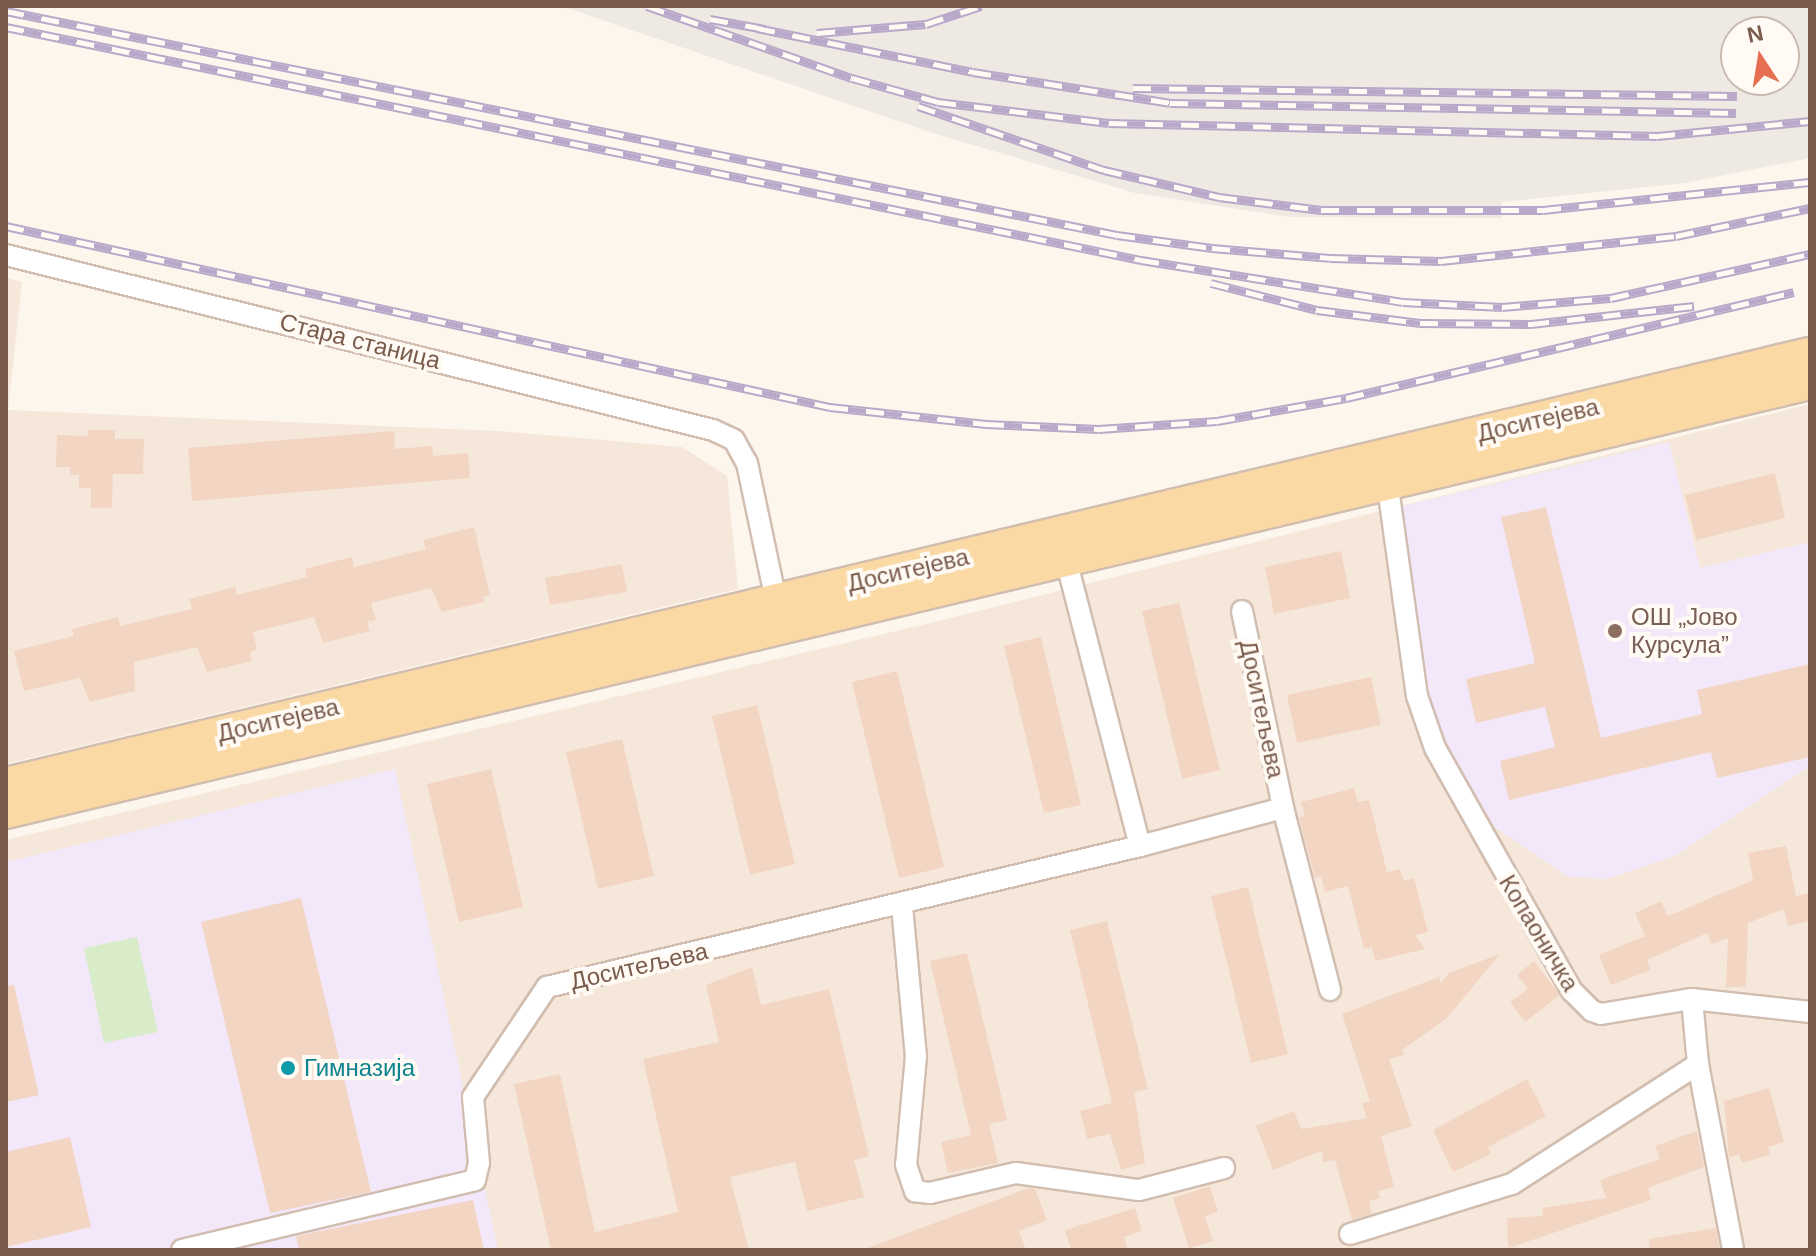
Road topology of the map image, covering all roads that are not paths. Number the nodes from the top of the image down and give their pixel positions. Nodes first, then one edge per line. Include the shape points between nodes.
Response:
1 (6, 255) edge
2 (1810, 355) edge
3 (1810, 382) edge
4 (1385, 470) junction
5 (1063, 546) junction
6 (776, 601) junction
7 (1242, 611) dead end
8 (6, 785) edge
9 (1283, 808) junction
10 (6, 811) edge
11 (1140, 846) junction
12 (902, 906) junction
13 (1330, 990) dead end
14 (1692, 999) junction
15 (1810, 1012) edge
16 (1698, 1064) junction
17 (1224, 1168) dead end
18 (1350, 1234) dead end
19 (182, 1250) edge
20 (1733, 1250) edge

1 - 6 street, Стара станица via 713,430 734,440 747,463
2 - 4 main road, Доситејева
3 - 4 main road, Доситејева
4 - 5 main road, Доситејева
4 - 14 street, Копаоничка via 1417,696 1435,748 1572,991 1601,1014
5 - 6 main road, Доситејева
5 - 10 main road, Доситејева
5 - 11 street
6 - 8 main road, Доситејева
7 - 9 street, Доситељева
9 - 11 street, Доситељева
9 - 13 street, Доситељева
11 - 12 street, Доситељева
12 - 17 street via 916,1056 906,1165 915,1191 930,1193 1016,1173 1150,1190
12 - 19 street, Доситељева via 547,987 473,1097 479,1163 475,1180
14 - 15 street, Копаоничка
14 - 16 street
16 - 18 street via 1512,1184
16 - 20 street

